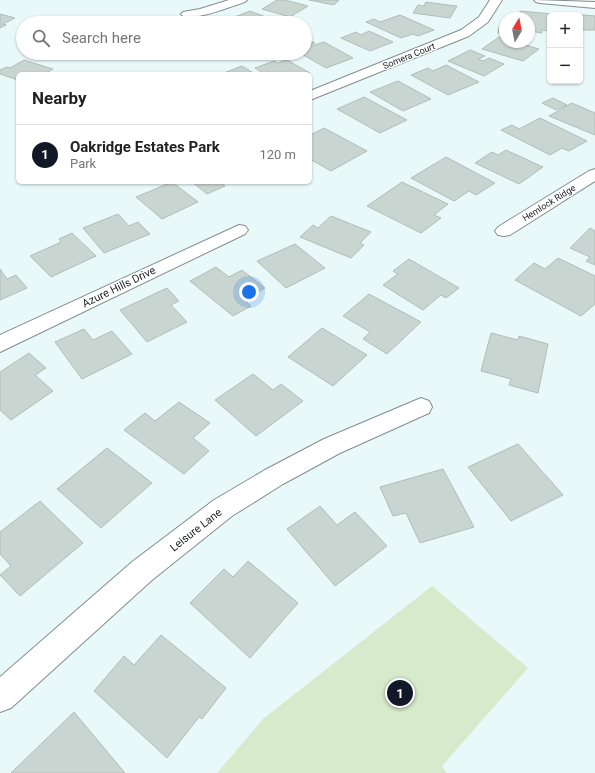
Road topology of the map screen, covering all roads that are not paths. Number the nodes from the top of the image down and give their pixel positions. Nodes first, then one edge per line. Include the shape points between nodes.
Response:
1 (241, 0) edge
2 (496, 0) edge
3 (540, 0) edge
4 (595, 5) edge
5 (187, 14) dead end
6 (312, 95) edge
7 (595, 174) edge
8 (239, 230) dead end
9 (504, 231) dead end
10 (0, 344) edge
11 (421, 407) dead end
12 (0, 697) edge

1 - 5 street
2 - 6 street, Somera Court via 480,25 465,33
3 - 4 street
7 - 9 street, Hemlock Ridge
8 - 10 street, Azure Hills Drive
11 - 12 street, Leisure Lane via 332,446 274,476 223,508 142,571

